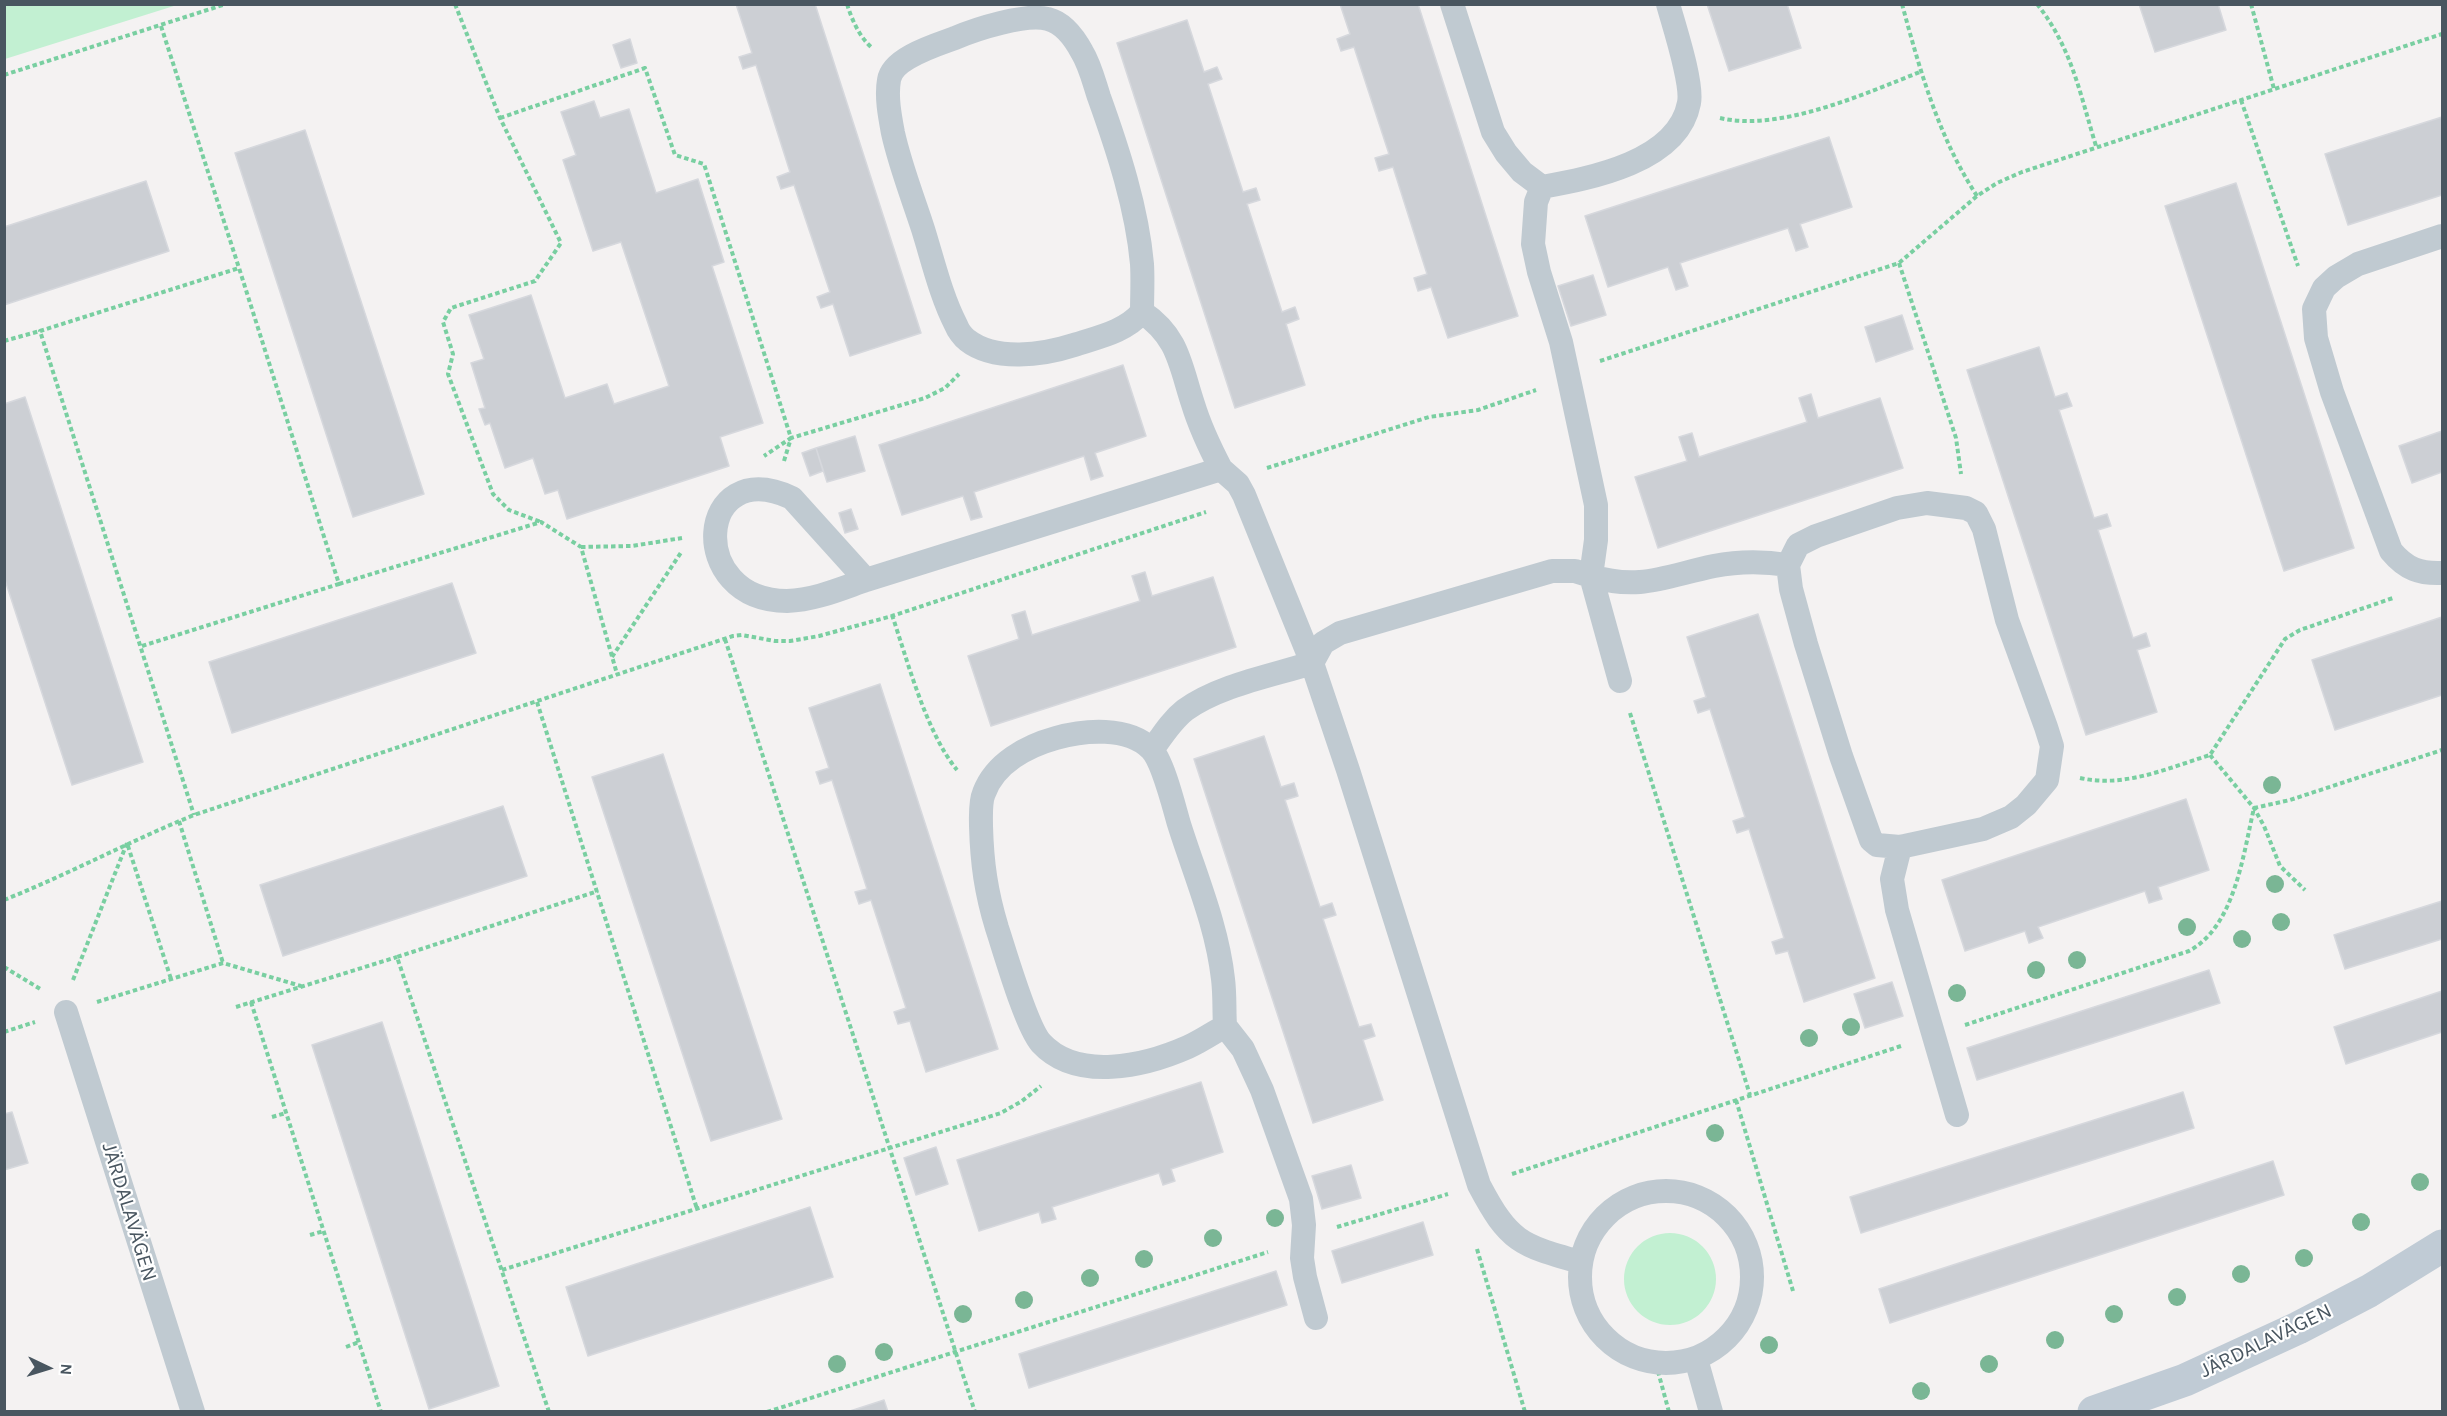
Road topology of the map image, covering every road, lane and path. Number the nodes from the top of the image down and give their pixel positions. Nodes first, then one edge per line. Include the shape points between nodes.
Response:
1 (226, 4) edge
2 (455, 4) edge
3 (847, 4) edge
4 (1452, 4) edge
5 (1668, 4) edge
6 (1902, 4) edge
7 (2037, 4) edge
8 (2251, 4) edge
9 (161, 26) junction
10 (894, 67) junction
11 (1920, 72) junction
12 (4, 75) edge
13 (2274, 89) dead end
14 (2241, 100) dead end
15 (1687, 109) junction
16 (500, 118) junction
17 (2096, 147) dead end
18 (1542, 187) junction
19 (1977, 196) dead end
20 (2442, 236) edge
21 (1899, 263) dead end
22 (239, 268) junction
23 (2324, 288) junction
24 (1142, 312) junction
25 (40, 331) junction
26 (4, 341) edge
27 (981, 349) junction
28 (791, 438) junction
29 (1221, 469) junction
30 (776, 491) junction
31 (1958, 507) junction
32 (541, 522) junction
33 (714, 534) junction
34 (1788, 565) junction
35 (2416, 572) junction
36 (2442, 573) edge
37 (1591, 576) junction
38 (873, 578) junction
39 (339, 584) junction
40 (725, 639) dead end
41 (142, 646) junction
42 (612, 657) junction
43 (1312, 663) junction
44 (617, 674) dead end
45 (1620, 681) joint
46 (537, 702) dead end
47 (1152, 750) junction
48 (2442, 750) edge
49 (2210, 755) junction
50 (2049, 766) junction
51 (983, 794) junction
52 (2254, 808) junction
53 (194, 815) dead end
54 (178, 821) dead end
55 (1900, 847) junction
56 (2305, 890) dead end
57 (598, 891) junction
58 (397, 957) junction
59 (223, 963) junction
60 (4, 967) edge
61 (171, 979) junction
62 (72, 982) dead end
63 (301, 986) junction
64 (44, 991) dead end
65 (251, 1002) junction
66 (236, 1007) dead end
67 (66, 1012) junction
68 (1225, 1026) junction
69 (4, 1032) edge
70 (1933, 1035) junction
71 (1063, 1059) junction
72 (1750, 1095) junction
73 (1736, 1100) junction
74 (286, 1113) junction
75 (1957, 1115) dead end
76 (272, 1117) dead end
77 (889, 1147) junction
78 (1479, 1185) junction
79 (697, 1209) junction
80 (324, 1231) junction
81 (310, 1235) dead end
82 (1303, 1239) junction
83 (1475, 1241) dead end
84 (2438, 1246) edge
85 (1580, 1262) junction
86 (502, 1270) junction
87 (1793, 1291) dead end
88 (1316, 1318) dead end
89 (359, 1342) junction
90 (346, 1347) dead end
91 (955, 1350) junction
92 (1696, 1359) junction
93 (1656, 1364) junction
94 (193, 1412) edge
95 (381, 1412) edge
96 (549, 1412) edge
97 (767, 1412) edge
98 (975, 1412) edge
99 (1525, 1412) edge
100 (1669, 1412) edge
101 (1711, 1412) edge
102 (2094, 1412) edge

1 - 9 path
2 - 16 path
3 - 10 path via 865,42
4 - 18 lane via 1493,132 1522,172
5 - 15 lane via 1683,58 1690,102
6 - 11 path
7 - 17 path via 2068,52
8 - 13 path
9 - 12 path
9 - 22 path
10 - 24 lane via 915,54 999,23 1048,19 1064,28 1084,54 1131,199 1142,265
10 - 27 lane via 888,97 897,145 956,327
11 - 15 path via 1856,97 1755,122 1723,119
11 - 19 path via 1946,138
14 - 23 path via 2295,262 2305,279
15 - 18 lane via 1676,133 1650,154 1583,180
16 - 28 path via 645,68 675,155 704,164
16 - 32 path via 561,243 535,281 451,308 443,322 453,354 448,374 493,494 509,510
18 - 37 lane via 1536,202 1533,244 1561,342 1596,506
20 - 23 lane via 2358,264
21 - 31 path via 1956,438 1961,471
22 - 25 path
22 - 39 path
23 - 35 lane via 2314,309 2316,338 2332,392 2391,551
24 - 27 lane via 1117,331 1058,351 1012,354
24 - 29 lane via 1157,322 1174,343 1200,424
25 - 26 path
25 - 41 path
27 - 28 path via 945,388 925,398
28 - 30 path
29 - 38 lane
29 - 43 lane via 1244,495
30 - 33 lane via 743,491 729,500
30 - 38 lane via 792,498
31 - 34 lane via 1927,503 1897,508 1798,545
31 - 50 lane via 1976,513 1984,529 2007,620 2052,746
32 - 39 path
32 - 42 path via 581,547
33 - 38 lane via 716,554 725,572 758,596 785,601 810,599
33 - 42 path via 693,536
34 - 37 lane via 1745,562 1630,584
34 - 55 lane via 1806,644 1871,840 1877,845
35 - 36 lane
35 - 49 path via 2409,588 2397,596 2285,639
37 - 43 lane via 1552,571 1340,633 1323,643
37 - 45 lane
38 - 51 path via 939,740 955,769
39 - 41 path
40 - 77 path
41 - 53 path
42 - 44 path
43 - 47 lane via 1205,699 1169,725
43 - 78 lane
45 - 72 path
46 - 57 path
47 - 51 lane via 1113,732 1071,734 1048,740 1008,760
47 - 68 lane via 1218,946 1224,980
48 - 52 path
49 - 50 path via 2118,781 2082,778
49 - 52 path
50 - 55 lane via 2047,780 2011,817 1983,829
51 - 71 lane via 981,856 989,902 1039,1041
52 - 56 path via 2280,866
52 - 70 path via 2231,895 2212,935 2202,944
54 - 59 path
55 - 70 lane via 1893,879 1897,910
57 - 58 path
57 - 79 path
58 - 63 path
58 - 86 path
59 - 61 path
59 - 63 path
60 - 64 path
61 - 62 path via 127,843
61 - 67 path
63 - 65 path
65 - 66 path
65 - 74 path
67 - 69 path
67 - 94 lane, JÄRDALAVÄGEN
68 - 71 lane via 1188,1047 1127,1064 1098,1067
68 - 82 lane via 1244,1049 1262,1090 1301,1199
70 - 72 path
70 - 75 lane
71 - 77 path via 1039,1089 1001,1113
72 - 73 path
73 - 78 path
73 - 87 path
74 - 76 path
74 - 80 path
77 - 79 path
77 - 91 path
78 - 82 path
78 - 85 lane via 1503,1223 1523,1243
79 - 86 path
80 - 81 path
80 - 89 path
82 - 88 lane via 1305,1277
82 - 91 path
83 - 99 path
84 - 102 street, JÄRDALAVÄGEN via 2369,1291 2298,1328 2185,1380
85 - 92 lane via 1588,1239 1601,1220 1640,1195 1686,1193 1727,1216 1742,1235 1750,1257 1753,1281 1748,1305 1737,1328 1719,1346
85 - 93 lane via 1585,1308 1596,1329 1612,1346 1633,1358
86 - 96 path
89 - 90 path
89 - 95 path
91 - 97 path
91 - 98 path
92 - 93 lane
92 - 101 lane
93 - 100 path

